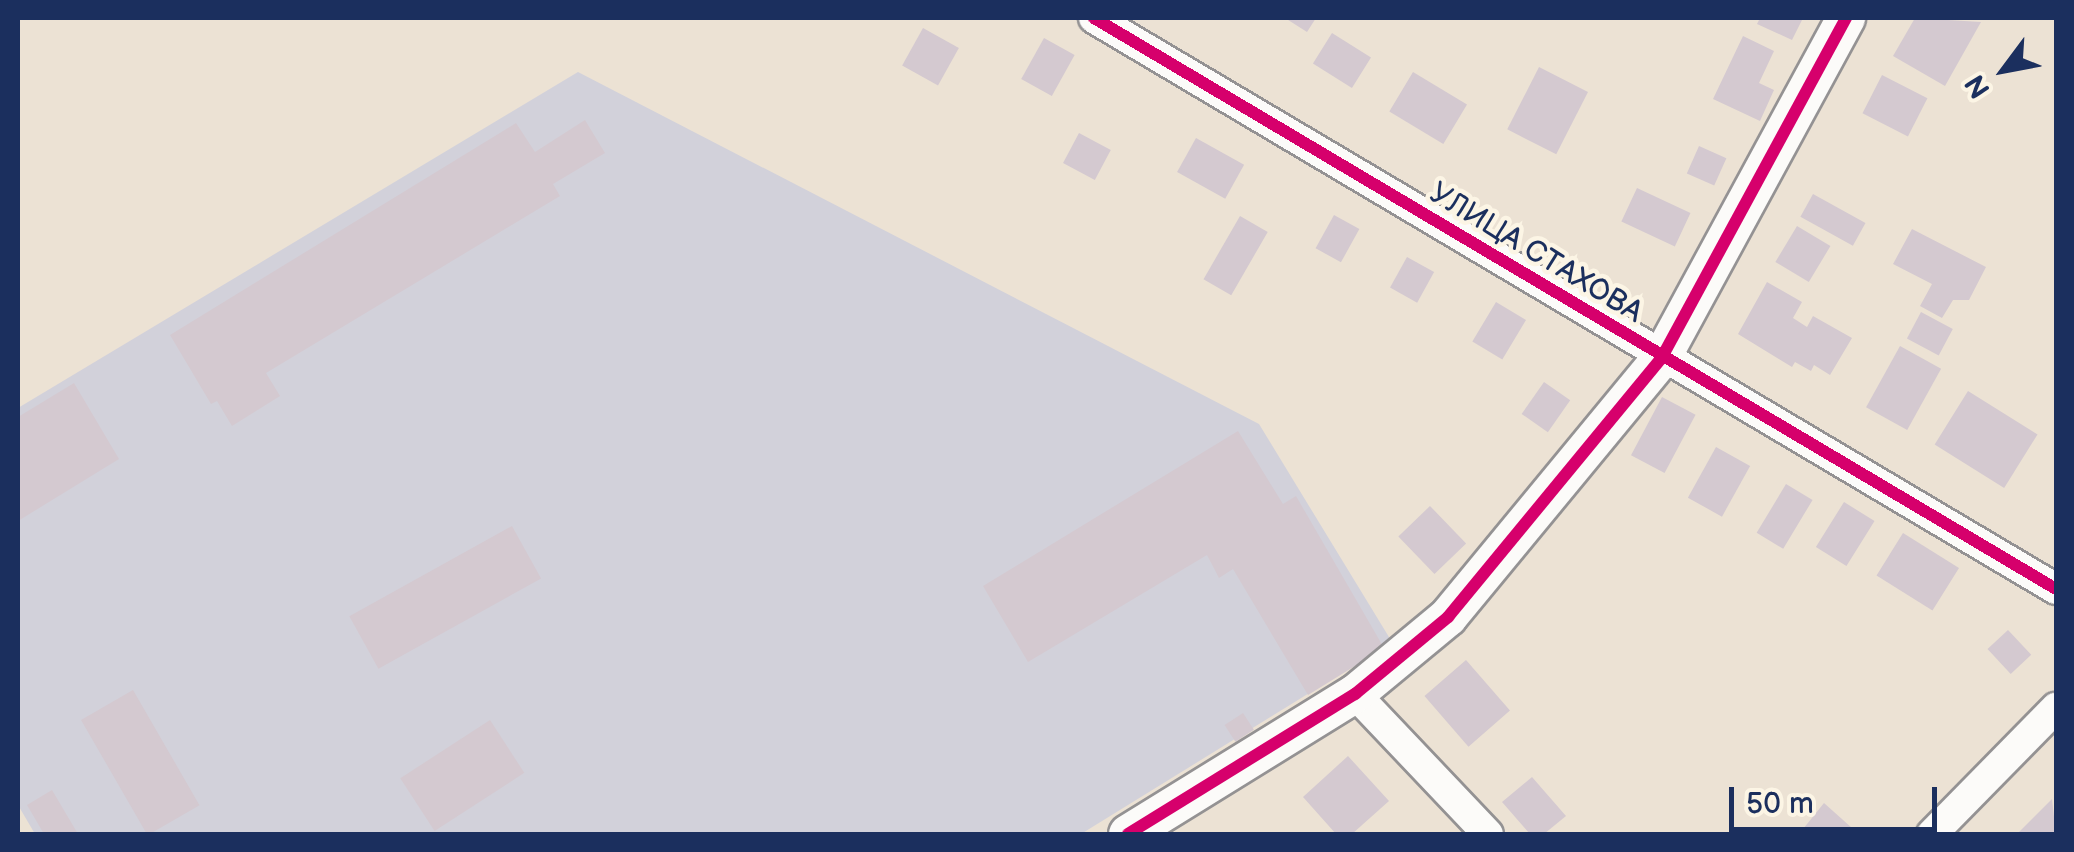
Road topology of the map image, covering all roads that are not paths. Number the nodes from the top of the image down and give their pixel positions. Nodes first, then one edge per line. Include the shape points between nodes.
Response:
1 (1094, 18) edge
2 (1846, 18) edge
3 (1662, 357) junction
4 (2056, 589) edge
5 (1355, 694) junction
6 (2056, 708) edge
7 (1128, 834) edge
8 (1488, 834) edge
9 (1932, 834) edge

1 - 3 street, УЛИЦА СТАХОВА
2 - 3 street
3 - 4 street, УЛИЦА СТАХОВА
3 - 5 street via 1448,617
5 - 7 street
5 - 8 street
6 - 9 street

